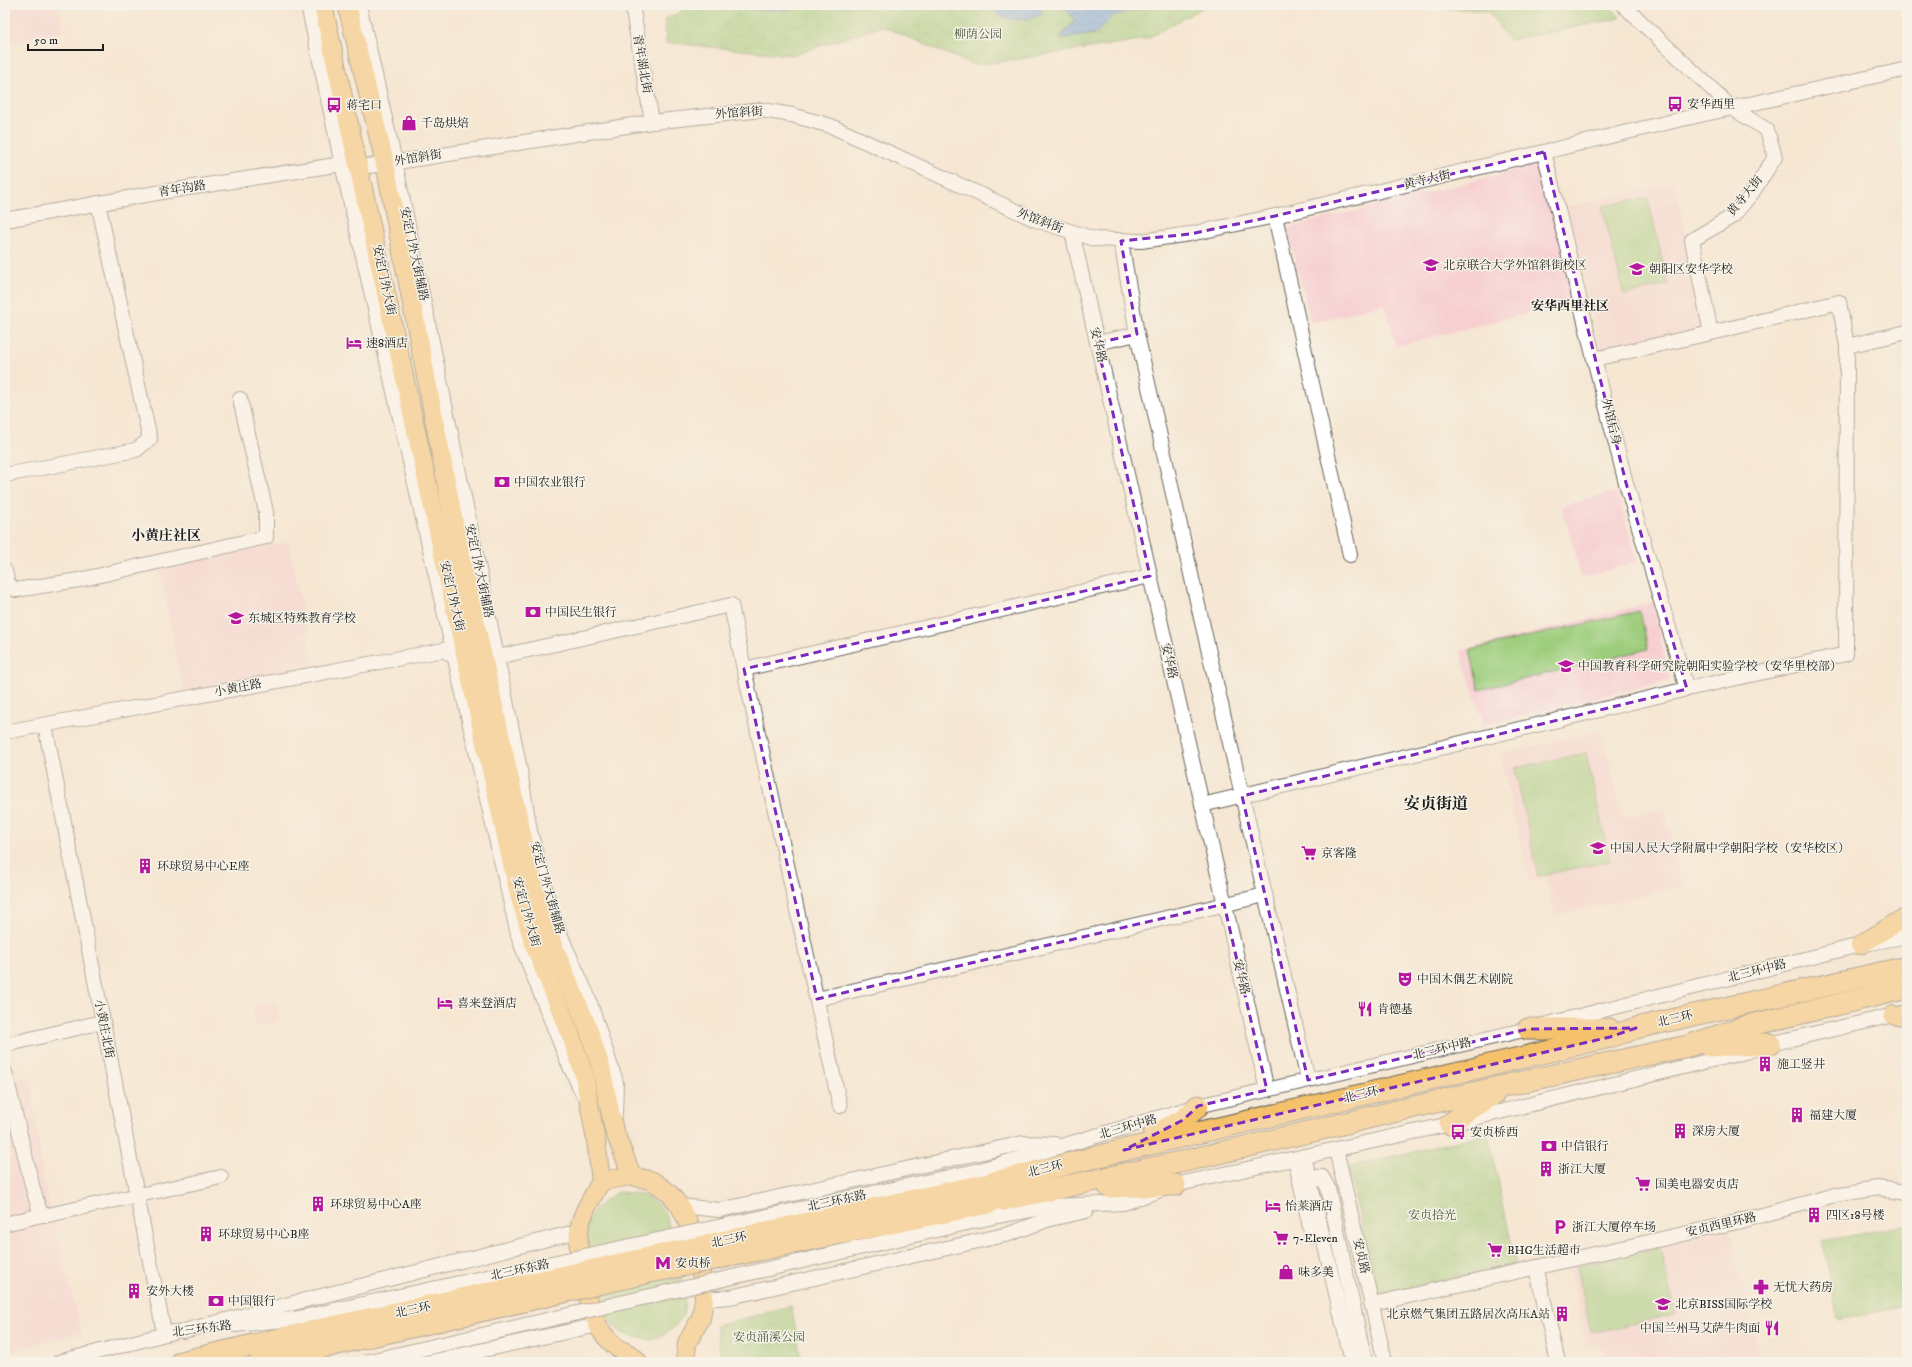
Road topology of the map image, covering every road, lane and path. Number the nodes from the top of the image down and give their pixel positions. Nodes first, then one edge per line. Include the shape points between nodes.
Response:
1 (308, 5) edge
2 (324, 5) edge
3 (347, 5) edge
4 (359, 5) edge
5 (632, 5) edge
6 (1623, 5) edge
7 (1907, 69) edge
8 (339, 72) junction
9 (327, 94) junction
10 (1732, 108) junction
11 (652, 122) junction
12 (1544, 152) junction
13 (390, 163) junction
14 (351, 165) junction
15 (98, 204) junction
16 (1275, 216) junction
17 (5, 220) edge
18 (1072, 232) junction
19 (1121, 241) junction
20 (1907, 332) edge
21 (1711, 333) junction
22 (1137, 334) junction
23 (1097, 343) junction
24 (1847, 346) junction
25 (1594, 359) junction
26 (240, 399) dead end
27 (5, 475) edge
28 (1350, 555) dead end
29 (5, 571) edge
30 (1150, 576) junction
31 (476, 660) junction
32 (744, 669) junction
33 (1687, 689) junction
34 (45, 725) junction
35 (5, 732) edge
36 (1242, 796) junction
37 (1202, 805) junction
38 (1265, 895) junction
39 (1224, 904) junction
40 (1907, 916) edge
41 (1907, 936) edge
42 (1860, 945) junction
43 (1907, 967) edge
44 (1907, 988) edge
45 (816, 999) junction
46 (1902, 1015) edge
47 (102, 1022) junction
48 (1636, 1028) junction
49 (1528, 1029) junction
50 (1770, 1044) junction
51 (5, 1045) edge
52 (1688, 1046) junction
53 (5, 1072) edge
54 (1308, 1080) junction
55 (1503, 1086) junction
56 (1266, 1090) junction
57 (840, 1106) dead end
58 (1198, 1106) junction
59 (1450, 1124) junction
60 (1069, 1144) junction
61 (1336, 1149) junction
62 (1124, 1150) junction
63 (1299, 1158) junction
64 (632, 1176) junction
65 (221, 1177) dead end
66 (601, 1181) junction
67 (1087, 1182) junction
68 (1311, 1184) junction
69 (1175, 1185) junction
70 (1907, 1192) edge
71 (987, 1193) junction
72 (1329, 1194) junction
73 (136, 1195) junction
74 (1124, 1203) junction
75 (680, 1206) junction
76 (41, 1215) junction
77 (5, 1224) edge
78 (1354, 1228) junction
79 (578, 1231) junction
80 (1536, 1267) junction
81 (704, 1299) junction
82 (1373, 1304) junction
83 (598, 1325) junction
84 (183, 1331) junction
85 (164, 1333) junction
86 (299, 1335) junction
87 (687, 1343) junction
88 (635, 1360) edge
89 (59, 1362) edge
90 (181, 1362) edge
91 (260, 1362) edge
92 (365, 1362) edge
93 (428, 1362) edge
94 (685, 1362) edge
95 (693, 1362) edge
96 (1342, 1362) edge
97 (1352, 1362) edge
98 (1365, 1362) edge
99 (1385, 1362) edge
100 (1558, 1362) edge

1 - 9 street
2 - 8 main road, 安定门外大街
3 - 13 main road, 安定门外大街
4 - 13 street
5 - 11 street, 青年湖北街
6 - 10 street, 黄寺大街
7 - 10 street, 黄寺大街
8 - 9 street
8 - 14 main road, 安定门外大街
9 - 14 street
10 - 12 street, 黄寺大街
10 - 21 street, 黄寺大街 via 1767,130 1774,157 1733,216 1692,240
11 - 13 street, 外馆斜街
11 - 18 street, 外馆斜街 via 762,110 810,119 831,126 986,199
12 - 16 street, 黄寺大街
12 - 25 street, 外馆后身
13 - 14 street, 外馆斜街
13 - 31 main road, 安定门外大街 via 459,548
14 - 15 street, 青年沟路
14 - 31 main road, 安定门外大街
15 - 17 street, 青年沟路
15 - 27 street via 150,439 136,450
16 - 19 street, 黄寺大街 via 1190,234 1142,241
16 - 28 street
18 - 19 street, 外馆斜街 via 1094,239
18 - 23 street, 安华路
19 - 22 street
20 - 24 street
21 - 24 street via 1839,302
21 - 25 street
22 - 23 street
22 - 36 street
23 - 30 street, 安华路
24 - 33 street via 1846,654
25 - 33 street, 外馆后身 via 1626,483
26 - 29 street via 266,512 266,537 79,580 16,590 8,584
30 - 32 street
30 - 37 street, 安华路
31 - 32 street via 731,605
31 - 34 street, 小黄庄路 via 444,650
31 - 64 main road, 安定门外大街 via 530,872 551,940 588,1028 614,1130
31 - 66 main road, 安定门外大街 via 519,895 535,947 584,1075
32 - 45 street
33 - 36 street
34 - 35 street, 小黄庄路
34 - 47 street, 小黄庄北街
36 - 37 street
36 - 38 street
37 - 39 street, 安华路
38 - 39 street
38 - 54 street
39 - 45 street
39 - 56 street, 安华路
40 - 42 main road
41 - 42 street, 北三环中路
42 - 49 street, 北三环中路
43 - 48 highway, 北三环
44 - 52 highway, 北三环 via 1747,1026
45 - 57 street
46 - 50 street
47 - 51 street
47 - 73 street, 小黄庄北街
48 - 49 highway
48 - 62 highway, 北三环 via 1610,1037
49 - 54 street, 北三环中路
50 - 52 highway
50 - 59 street
52 - 55 highway, 北三环
53 - 76 street
54 - 56 street, 北三环中路
55 - 59 highway
55 - 67 highway, 北三环
56 - 58 street, 北三环中路
58 - 60 street, 北三环中路
58 - 62 highway via 1183,1120
59 - 61 street
60 - 71 street, 北三环中路
60 - 75 street via 1023,1143 720,1210
61 - 63 street
61 - 78 street, 安贞路
62 - 71 highway, 北三环
63 - 68 street
63 - 69 street
63 - 96 street
64 - 66 main road
64 - 75 main road via 653,1181 668,1192
65 - 73 street
66 - 79 main road via 585,1208
67 - 69 highway via 1109,1187
67 - 71 highway, 北三环
68 - 72 street via 1317,1177 1322,1177
68 - 97 street
69 - 74 street
70 - 80 street, 安贞西里环路 via 1878,1188 1835,1195 1737,1222
71 - 74 street via 1054,1206
71 - 86 street, 北三环东路, bridge
71 - 86 highway, 北三环, bridge via 646,1274
71 - 92 street, bridge
72 - 78 street
72 - 98 street, 安贞路
73 - 76 street
73 - 85 street, 小黄庄北街
74 - 81 street via 1050,1219 1001,1236 730,1296
75 - 81 main road via 690,1227 702,1278
76 - 77 street
78 - 82 street, 安贞路
79 - 83 main road via 579,1256
79 - 84 street
80 - 82 street, 安贞西里环路
80 - 100 street
81 - 87 main road via 701,1318
82 - 99 street, 安贞路
83 - 88 main road via 605,1336
83 - 93 street
84 - 85 street, 北三环东路
84 - 86 street, 北三环东路
85 - 89 street, 北三环东路
86 - 90 highway, 北三环
86 - 91 highway, 北三环
87 - 94 main road
87 - 95 street

